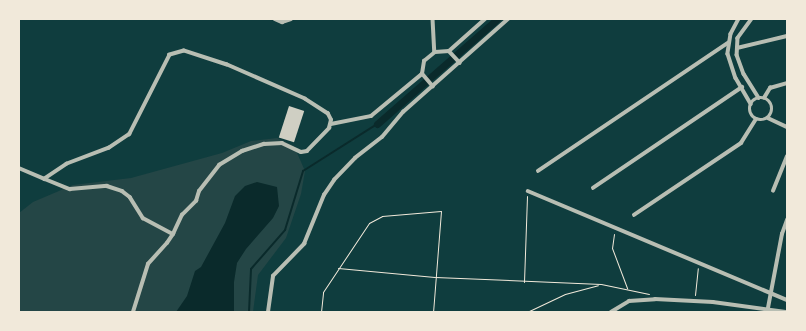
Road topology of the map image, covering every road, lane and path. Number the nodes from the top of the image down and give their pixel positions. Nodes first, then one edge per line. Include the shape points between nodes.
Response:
1 (275, 19) edge
2 (291, 19) edge
3 (433, 19) edge
4 (485, 19) edge
5 (508, 19) edge
6 (739, 19) edge
7 (752, 19) edge
8 (480, 22) edge
9 (787, 36) edge
10 (728, 43) junction
11 (737, 48) junction
12 (449, 51) junction
13 (436, 52) junction
14 (460, 63) junction
15 (422, 74) junction
16 (787, 83) edge
17 (431, 85) junction
18 (742, 86) junction
19 (762, 98) junction
20 (752, 104) junction
21 (768, 118) junction
22 (756, 119) junction
23 (331, 124) junction
24 (787, 127) edge
25 (787, 157) edge
26 (19, 168) edge
27 (538, 171) dead end
28 (45, 180) junction
29 (593, 188) dead end
30 (528, 191) joint
31 (773, 191) dead end
32 (634, 216) dead end
33 (787, 220) edge
34 (616, 227) junction
35 (173, 234) junction
36 (699, 262) junction
37 (337, 268) junction
38 (435, 277) junction
39 (524, 282) junction
40 (601, 284) junction
41 (627, 288) junction
42 (770, 292) junction
43 (654, 295) dead end
44 (694, 300) junction
45 (787, 300) edge
46 (768, 308) junction
47 (132, 312) edge
48 (268, 312) edge
49 (321, 312) edge
50 (433, 312) edge
51 (527, 312) edge
52 (611, 312) edge
53 (787, 312) edge

1 - 2 street via 282,22
3 - 13 street
4 - 8 street
5 - 14 street
6 - 10 street
7 - 11 street via 741,32
8 - 12 street
9 - 11 street
10 - 18 street via 729,60
10 - 27 street
11 - 19 street via 742,68
12 - 13 street
12 - 14 street
13 - 15 street via 424,61
14 - 17 street
15 - 17 street
15 - 23 street via 372,116
16 - 19 street via 768,89
17 - 48 street via 382,137 355,158 328,188 304,244 273,276
18 - 20 street
18 - 29 street
19 - 20 street
19 - 21 street via 772,104 773,109
20 - 22 street via 751,112
21 - 22 street
21 - 24 street
22 - 32 street via 748,135 740,143
23 - 28 street via 328,114 305,99 226,65 179,51 166,60 130,134 109,148 67,164
23 - 35 street via 307,151 300,152 282,143 264,144 223,161 199,191 196,201 182,214
25 - 31 street
26 - 28 street
28 - 35 street via 70,189 107,186 122,191 130,197 143,218
30 - 34 street
30 - 39 path
33 - 42 street
34 - 36 street
34 - 41 path via 612,248
35 - 47 street via 145,269
36 - 42 street
36 - 44 path
37 - 38 path
37 - 38 path via 369,223 382,216 441,211
37 - 49 path via 323,292
38 - 39 path
38 - 50 path
39 - 40 path
40 - 41 path
40 - 51 path via 565,294
41 - 43 path
42 - 45 street
42 - 46 street
44 - 46 street
44 - 52 street via 629,301
46 - 53 street

